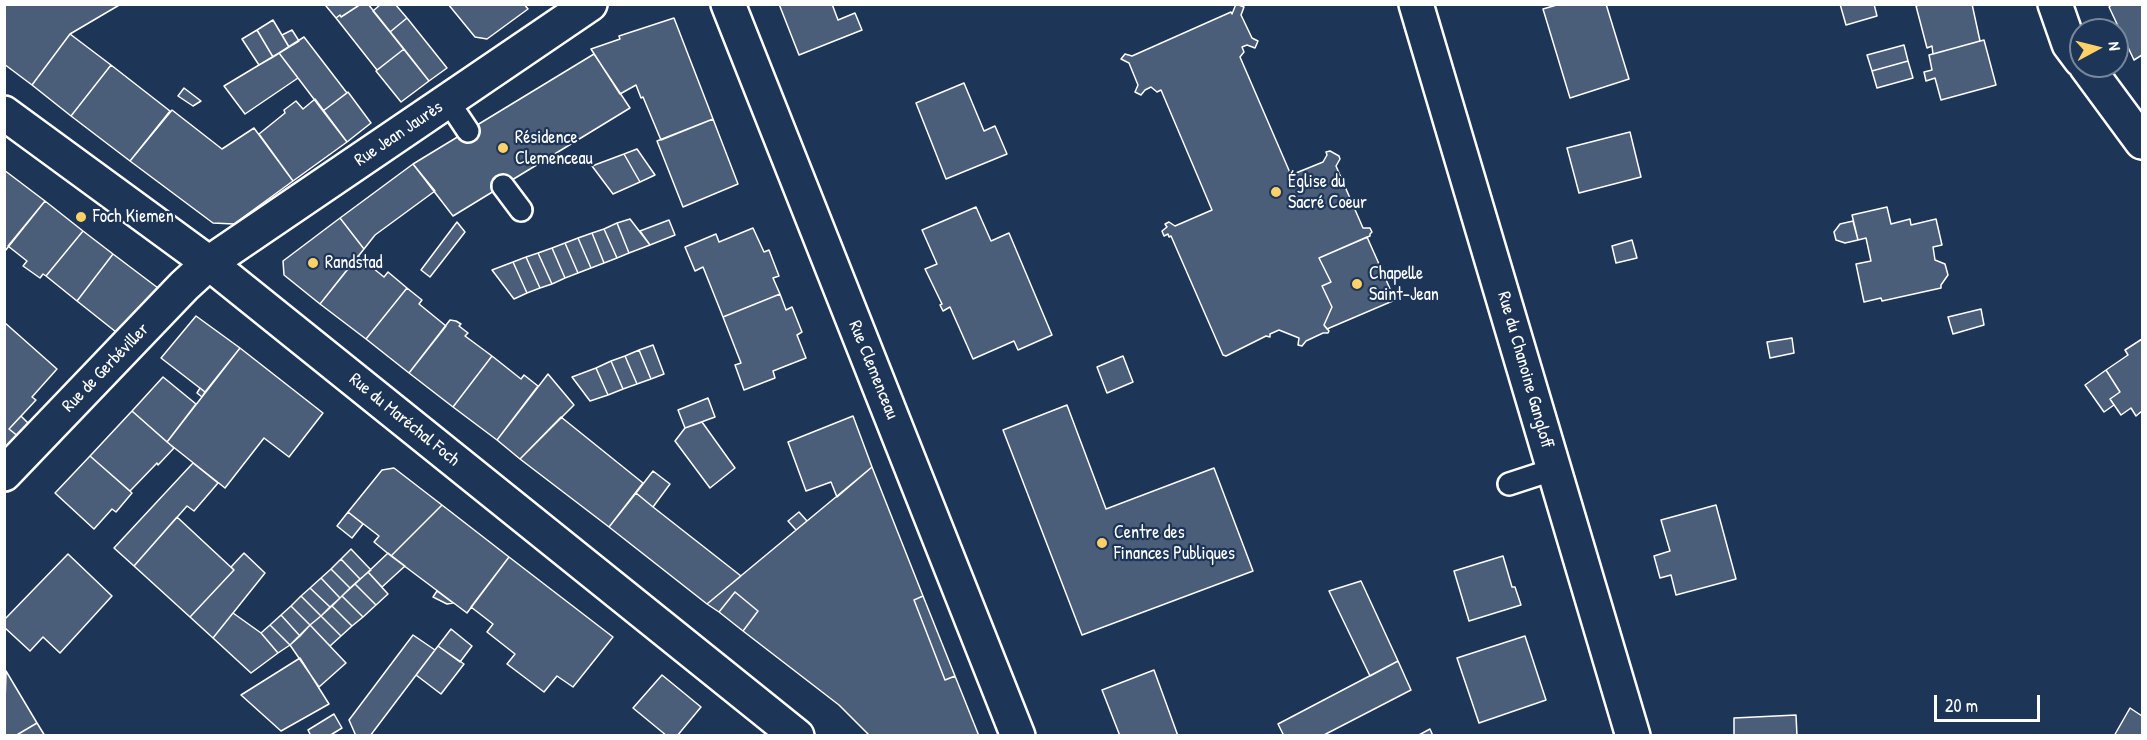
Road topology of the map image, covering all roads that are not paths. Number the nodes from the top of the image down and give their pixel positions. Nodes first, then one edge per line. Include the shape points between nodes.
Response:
1 (590, 4) edge
2 (728, 4) edge
3 (1416, 4) edge
4 (2055, 4) edge
5 (2069, 44) edge
6 (2095, 78) edge
7 (448, 101) junction
8 (4, 113) edge
9 (468, 131) dead end
10 (2142, 142) edge
11 (503, 186) dead end
12 (521, 210) dead end
13 (209, 263) junction
14 (1555, 469) junction
15 (4, 474) edge
16 (1509, 484) dead end
17 (797, 735) edge
18 (1018, 735) edge
19 (1634, 735) edge

1 - 7 main road, Rue Jean Jaurès
2 - 18 main road, Rue Clemenceau
3 - 14 main road, Rue du Chanoine Gangloff
4 - 5 main road
6 - 10 main road
7 - 9 lane
7 - 13 main road, Rue Jean Jaurès
8 - 13 main road, Rue du Maréchal Foch
11 - 12 lane
13 - 15 main road, Rue de Gerbéviller
13 - 17 main road, Rue du Maréchal Foch
14 - 16 lane
14 - 19 main road, Rue du Chanoine Gangloff

